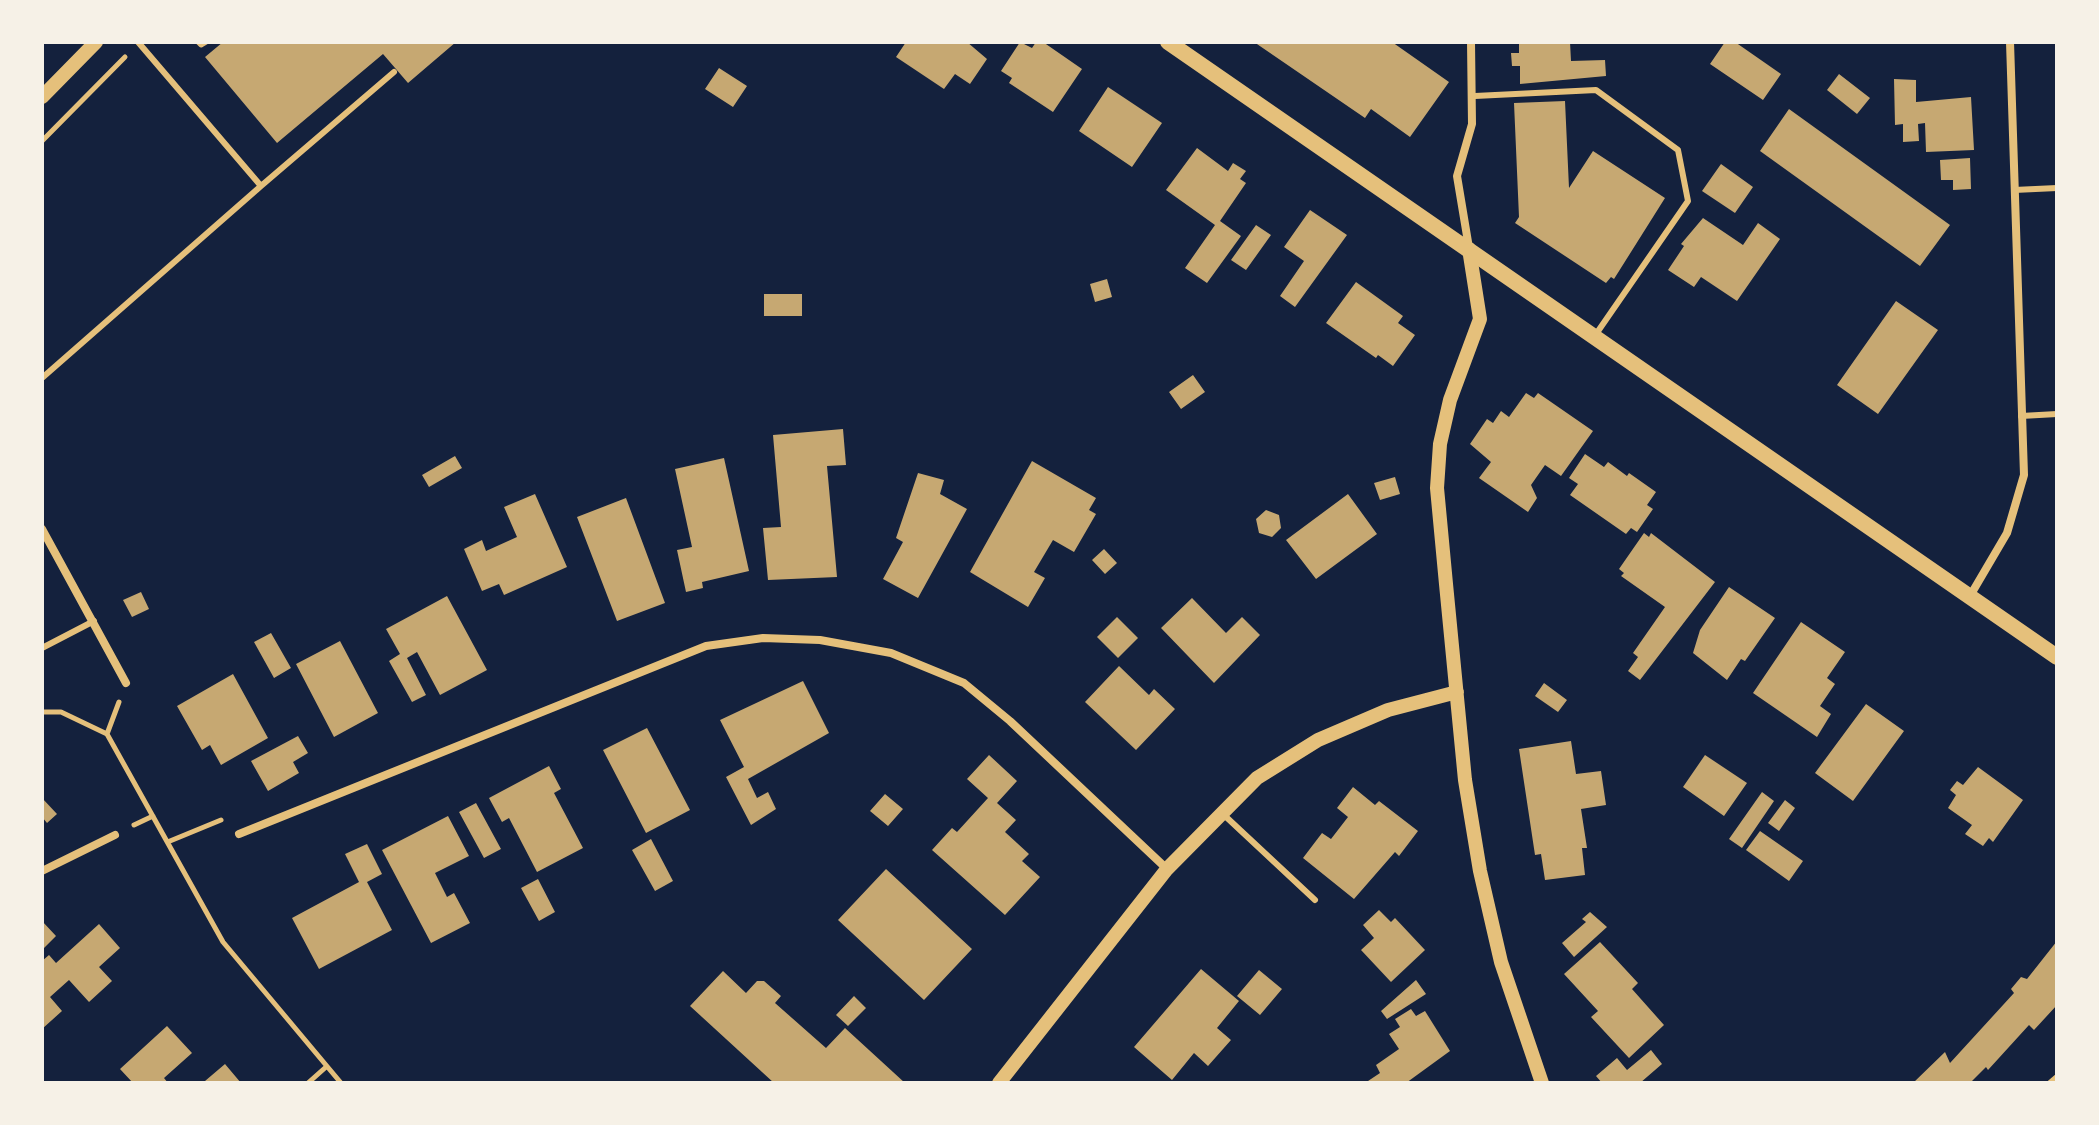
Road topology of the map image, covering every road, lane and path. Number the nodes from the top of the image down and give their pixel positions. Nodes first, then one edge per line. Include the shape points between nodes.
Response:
1 (96, 42) edge
2 (139, 42) edge
3 (198, 42) edge
4 (206, 42) edge
5 (1168, 42) edge
6 (1471, 42) edge
7 (2010, 42) edge
8 (394, 72) dead end
9 (1475, 96) junction
10 (42, 97) edge
11 (42, 141) edge
12 (261, 186) junction
13 (2057, 188) edge
14 (2014, 190) junction
15 (1469, 249) junction
16 (1594, 337) junction
17 (42, 378) edge
18 (2057, 414) edge
19 (2021, 416) junction
20 (42, 529) edge
21 (1969, 597) junction
22 (94, 621) junction
23 (42, 648) edge
24 (2057, 657) edge
25 (126, 683) joint
26 (1457, 692) junction
27 (42, 712) edge
28 (107, 734) junction
29 (1222, 813) junction
30 (239, 834) joint
31 (115, 835) dead end
32 (170, 841) junction
33 (1167, 869) junction
34 (42, 871) edge
35 (1315, 900) dead end
36 (326, 1067) junction
37 (2057, 1077) edge
38 (308, 1083) edge
39 (341, 1083) edge
40 (999, 1083) edge
41 (1542, 1083) edge
42 (2050, 1083) edge

1 - 10 street
2 - 11 path
2 - 12 lane
3 - 4 path
5 - 15 main road
6 - 9 street
7 - 14 street
8 - 12 lane
9 - 15 street via 1457,176
9 - 16 lane via 1596,90 1678,150 1688,201
12 - 17 lane
13 - 14 lane
14 - 19 street
15 - 16 main road
15 - 26 street via 1480,319 1450,400 1437,488
16 - 21 main road
18 - 19 lane
19 - 21 street via 2024,475 2018,501 2002,544
20 - 22 street
21 - 24 main road
22 - 23 lane
22 - 25 street
25 - 28 path
26 - 29 street via 1388,710 1318,740 1257,778
26 - 41 street via 1480,871 1501,962
27 - 28 path via 61,712
28 - 32 path
29 - 33 street
29 - 35 lane
30 - 32 path via 229,816
30 - 33 street via 706,646 763,638 820,640 891,653 964,683
31 - 34 street
32 - 36 path via 223,942
33 - 40 street
36 - 38 path
36 - 39 path
37 - 42 lane

